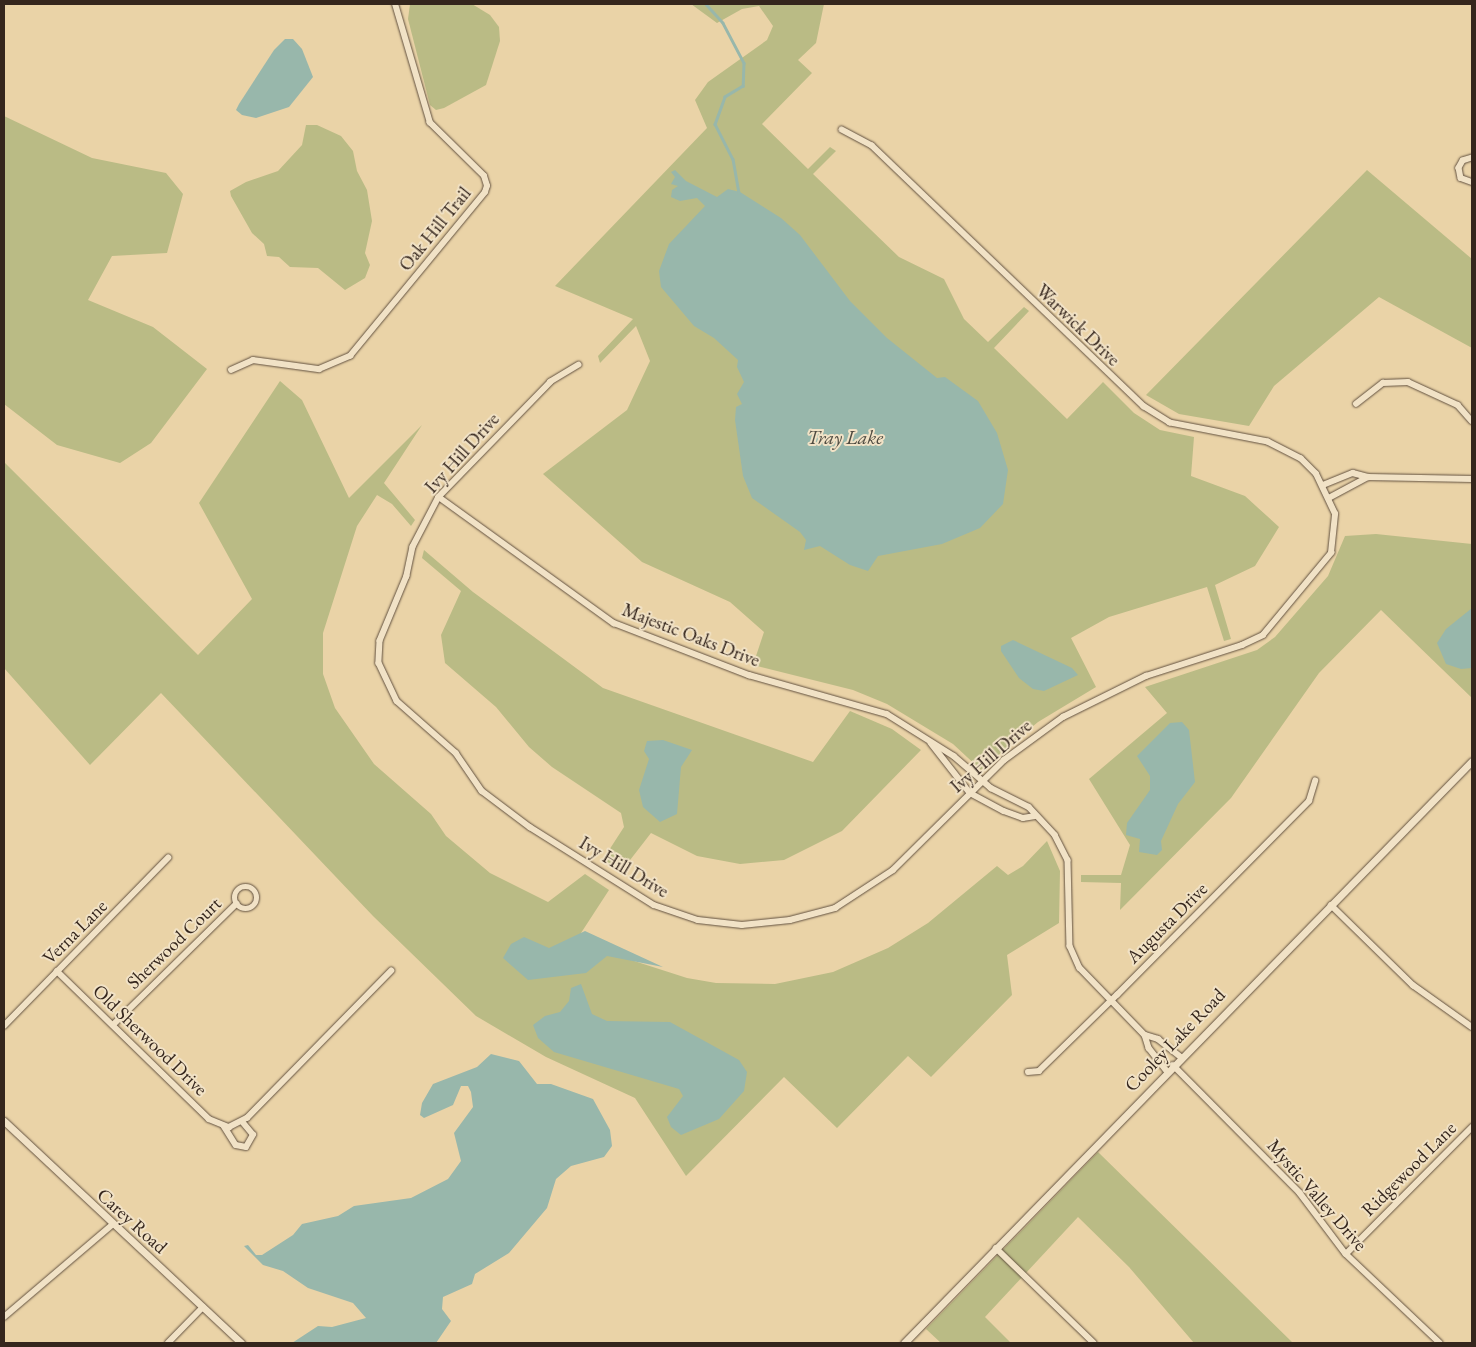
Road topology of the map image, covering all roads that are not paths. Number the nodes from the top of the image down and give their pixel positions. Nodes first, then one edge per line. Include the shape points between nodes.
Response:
1 (394, 4) edge
2 (842, 130) dead end
3 (1472, 158) edge
4 (1472, 182) edge
5 (579, 365) dead end
6 (231, 370) dead end
7 (1356, 404) dead end
8 (1472, 421) edge
9 (1368, 477) junction
10 (1472, 479) edge
11 (1323, 485) junction
12 (440, 497) junction
13 (1329, 498) junction
14 (929, 740) junction
15 (1472, 761) edge
16 (982, 782) junction
17 (1315, 782) dead end
18 (970, 792) junction
19 (1035, 816) junction
20 (168, 858) dead end
21 (236, 904) junction
22 (1331, 905) junction
23 (57, 971) junction
24 (391, 971) dead end
25 (1110, 1002) junction
26 (113, 1025) junction
27 (4, 1026) edge
28 (1472, 1027) edge
29 (1145, 1035) junction
30 (1181, 1057) junction
31 (1170, 1068) junction
32 (1028, 1072) dead end
33 (4, 1121) edge
34 (242, 1122) junction
35 (224, 1126) junction
36 (1472, 1127) edge
37 (112, 1225) junction
38 (996, 1248) junction
39 (1346, 1254) junction
40 (202, 1307) junction
41 (4, 1318) edge
42 (168, 1343) edge
43 (242, 1343) edge
44 (904, 1343) edge
45 (1094, 1343) edge
46 (1440, 1343) edge

1 - 6 street, Oak Hill Trail via 430,123 484,176 485,192 350,356 319,369 253,360
2 - 11 street, Warwick Drive via 872,146 1144,407 1170,422 1268,442 1301,459
3 - 4 street via 1462,161 1459,168 1461,178
5 - 12 street, Ivy Hill Drive via 551,382
7 - 8 street via 1383,383 1408,382 1458,405
9 - 10 street
9 - 11 street via 1347,474
9 - 13 street
11 - 13 street, Ivy Hill Drive
12 - 14 street, Majestic Oaks Drive via 614,623 749,675 858,703 887,714
12 - 18 street, Ivy Hill Drive via 418,532 407,576 380,642 379,663 383,678 397,702 456,753 482,790 636,896 674,913 720,924 766,924 813,916 835,908 876,884
13 - 16 street, Ivy Hill Drive via 1336,523 1332,553 1263,634 1242,646 1156,672 1086,704 1022,745
14 - 16 street, Majestic Oaks Drive
14 - 18 street, Majestic Oaks Drive via 950,772
15 - 22 street, Cooley Lake Road
16 - 18 street, Ivy Hill Drive
16 - 19 street, Majestic Oaks Drive via 1029,807
17 - 25 street, Augusta Drive via 1309,800
18 - 19 street, Majestic Oaks Drive via 1004,812 1023,818
19 - 25 street, Majestic Oaks Drive via 1055,835 1068,860 1068,932 1074,956
20 - 23 street, Verna Lane
21 - 21 street, Sherwood Court via 243,910 252,908 257,901 256,893 249,887 240,888 235,896
21 - 26 street, Sherwood Court
22 - 28 street via 1413,985
22 - 30 street, Cooley Lake Road
23 - 26 street, Old Sherwood Drive
23 - 27 street, Verna Lane
24 - 34 street
25 - 29 street, Majestic Oaks Drive
25 - 32 street, Augusta Drive via 1039,1071
26 - 35 street, Old Sherwood Drive via 209,1119
29 - 30 street, Majestic Oaks Drive via 1158,1039
29 - 31 street, Majestic Oaks Drive via 1149,1048
30 - 31 street, Cooley Lake Road
31 - 38 street, Cooley Lake Road
31 - 39 street, Mystic Valley Drive via 1300,1193
33 - 37 street, Carey Road
34 - 35 street
34 - 35 street, Old Sherwood Drive via 253,1135 246,1147 238,1147 228,1137
36 - 39 street, Ridgewood Lane
37 - 40 street, Carey Road
37 - 41 street
38 - 44 street, Cooley Lake Road
38 - 45 street
39 - 46 street, Mystic Valley Drive
40 - 42 street
40 - 43 street, Carey Road

